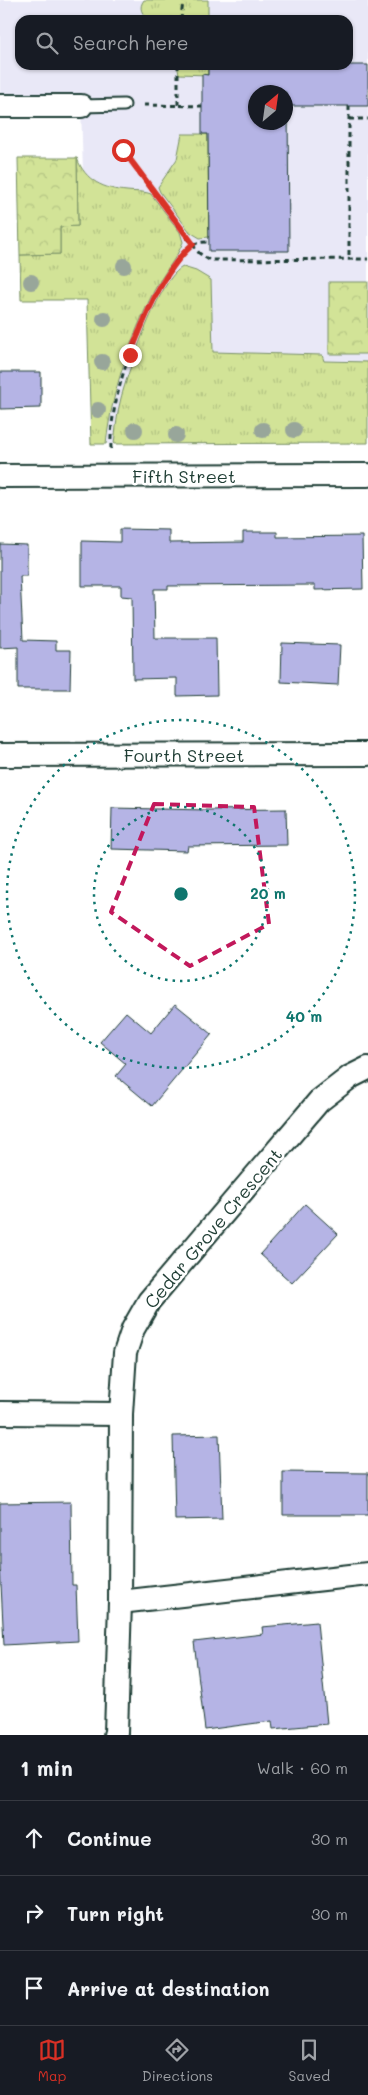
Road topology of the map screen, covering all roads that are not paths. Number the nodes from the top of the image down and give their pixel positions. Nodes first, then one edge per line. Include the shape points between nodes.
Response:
1 (124, 105) road end
2 (0, 106) edge
3 (81, 106) joint
4 (368, 475) edge
5 (0, 476) edge
6 (368, 754) edge
7 (0, 755) edge
8 (368, 1068) edge
9 (0, 1414) edge
10 (121, 1414) junction
11 (368, 1574) edge
12 (120, 1602) junction
13 (114, 1735) edge

1 - 3 lane
2 - 3 street
4 - 5 street, Fifth Street
6 - 7 street, Fourth Street
8 - 10 street, Cedar Grove Crescent via 350,1077 319,1101 149,1301 132,1329 125,1353
9 - 10 street
10 - 12 street, Cedar Grove Crescent
11 - 12 street
12 - 13 street, Cedar Grove Crescent

